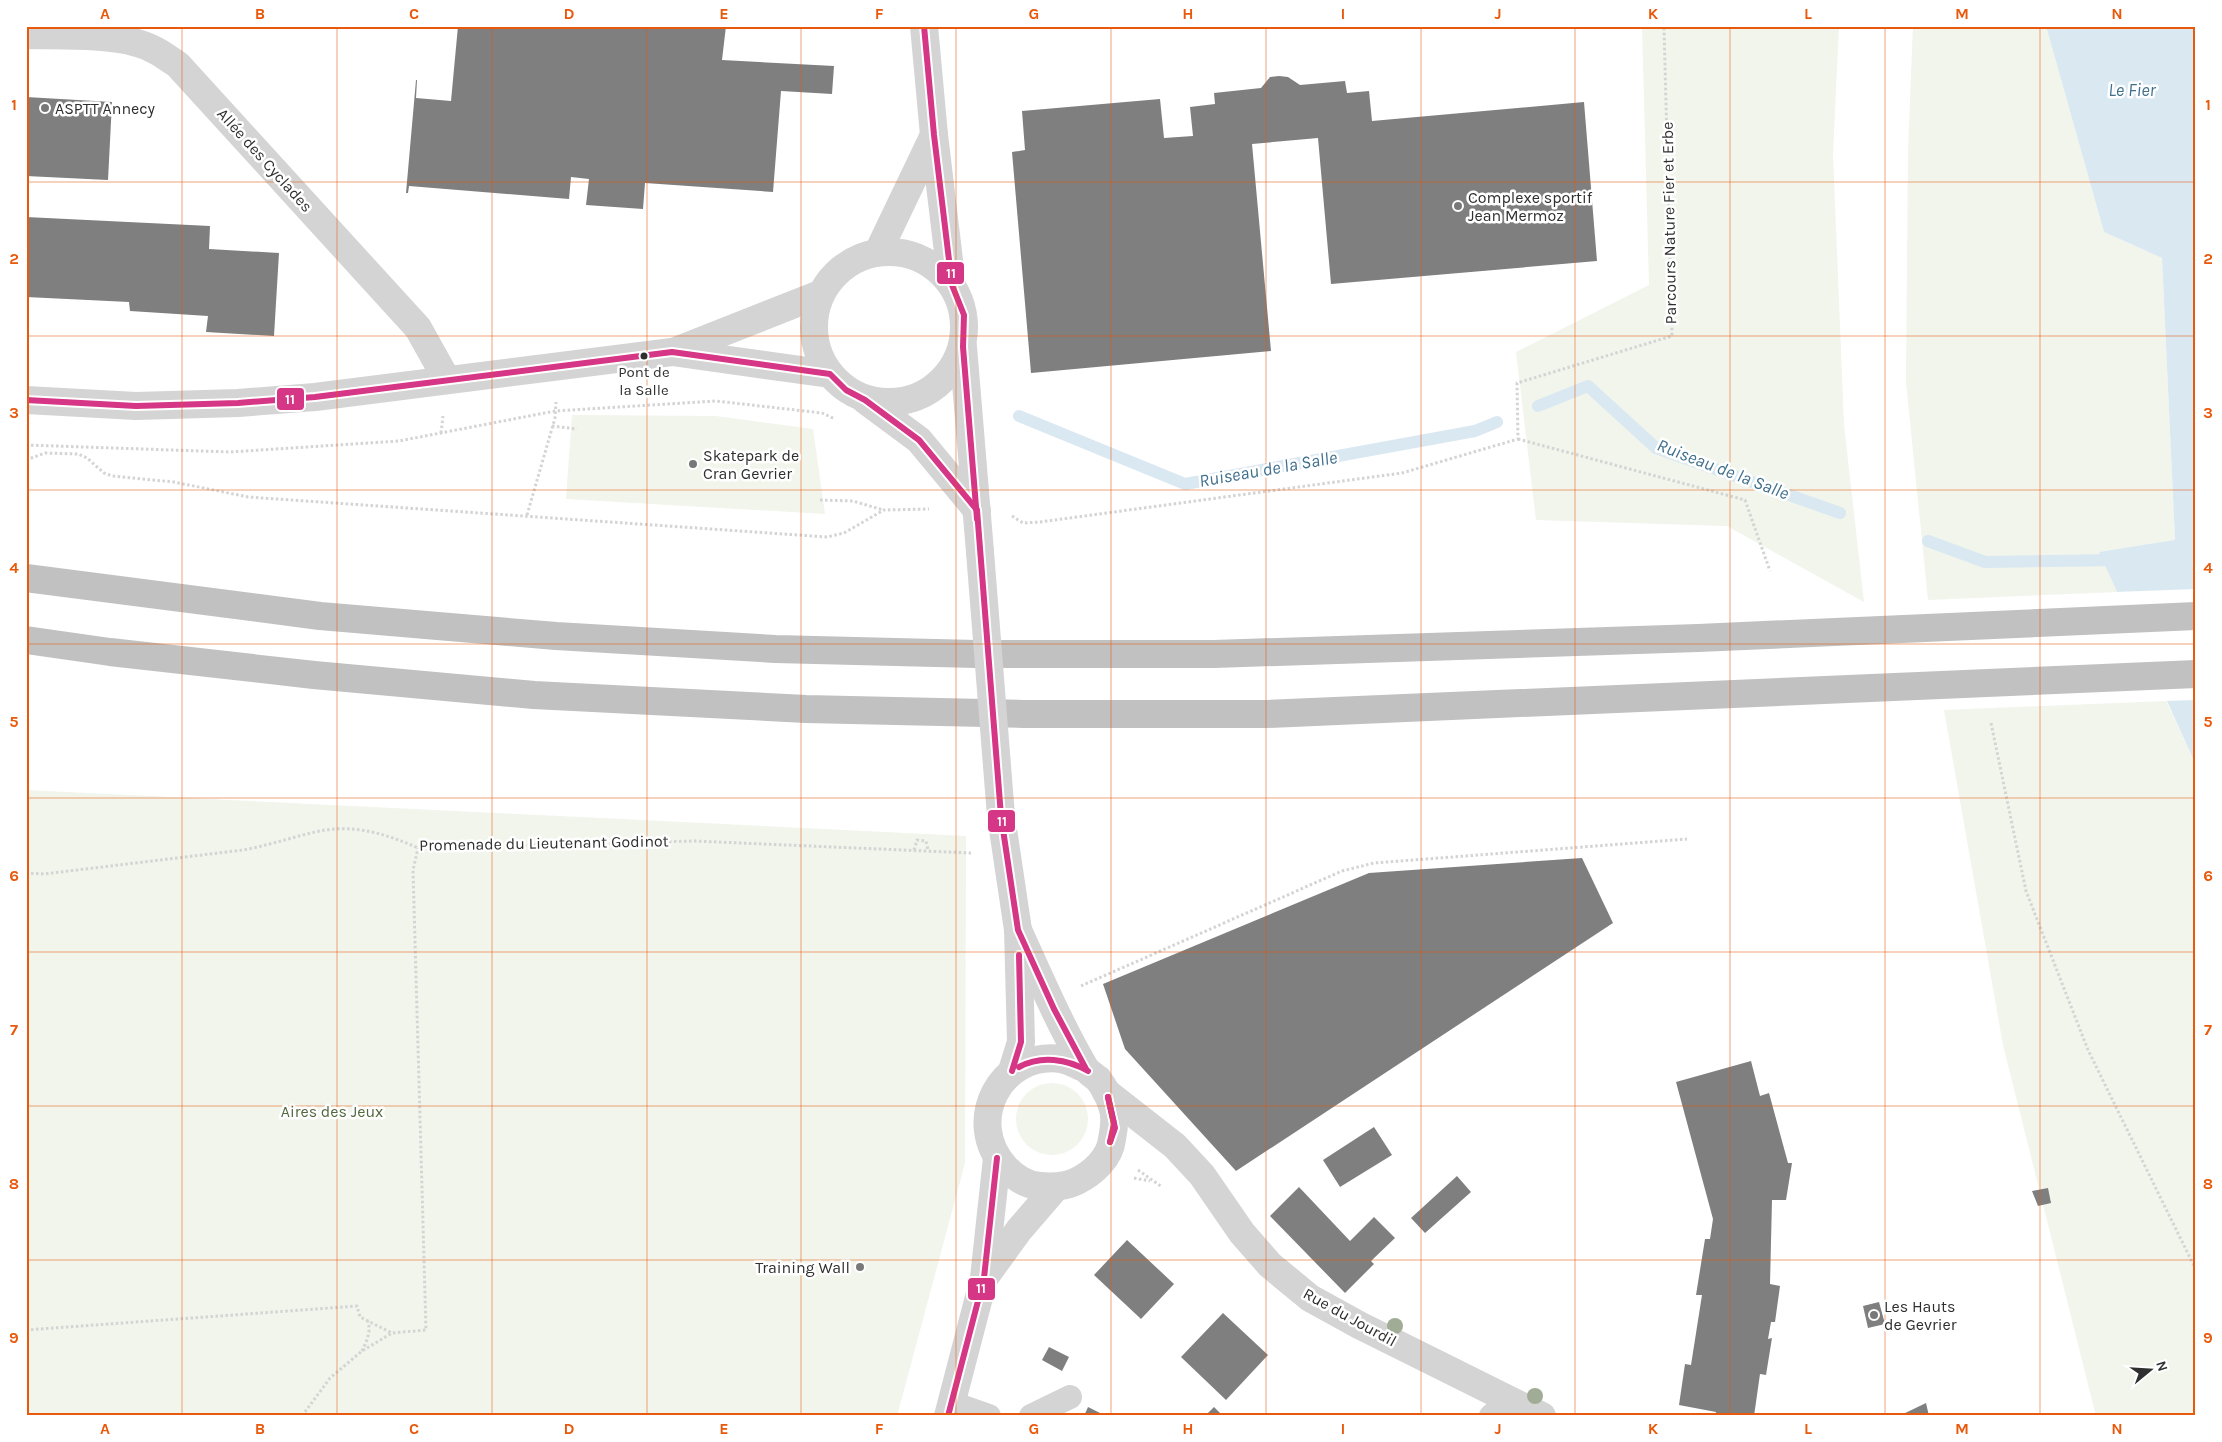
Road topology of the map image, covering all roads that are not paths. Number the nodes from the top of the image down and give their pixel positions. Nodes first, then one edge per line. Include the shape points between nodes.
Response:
1 (924, 26) edge
2 (26, 35) edge
3 (934, 135) junction
4 (878, 252) junction
5 (952, 285) junction
6 (820, 294) junction
7 (962, 348) junction
8 (672, 352) junction
9 (830, 374) junction
10 (446, 380) junction
11 (26, 400) edge
12 (865, 400) junction
13 (976, 510) junction
14 (26, 578) edge
15 (2196, 616) edge
16 (26, 640) edge
17 (2196, 674) edge
18 (1018, 930) junction
19 (1086, 1069) junction
20 (1012, 1071) junction
21 (1106, 1092) junction
22 (997, 1158) junction
23 (1056, 1187) junction
24 (984, 1278) junction
25 (1070, 1398) dead end
26 (1500, 1408) edge
27 (950, 1409) edge
28 (989, 1416) edge
29 (1031, 1416) edge
30 (1542, 1416) edge

1 - 3 street
2 - 10 street, Allée des Cyclades via 138,43 158,51 178,65 418,328
3 - 4 street
3 - 5 street
4 - 5 street via 906,253 932,265
4 - 6 street via 844,266
5 - 7 street via 964,316
6 - 8 street
6 - 9 street via 813,321 816,349
7 - 12 street via 949,374 925,395 896,403
7 - 13 street
8 - 9 street
8 - 10 street
9 - 12 street via 846,390
10 - 11 street via 238,403 136,406
12 - 13 street via 919,440
13 - 18 street, bridge via 1001,816
14 - 15 highway via 320,616 556,636 775,649 976,654 1214,654 1698,638
16 - 17 highway via 314,675 534,695 806,709 1024,714 1267,714
18 - 19 street
18 - 20 street via 1021,1042
19 - 20 street via 1061,1059 1036,1060
19 - 21 street
20 - 22 street via 996,1088 987,1112 987,1136
21 - 23 street via 1113,1108 1115,1126 1112,1143 1102,1162 1087,1176 1072,1184
21 - 26 street, Rue du Jourdil via 1175,1146 1202,1175 1270,1265 1310,1298
22 - 23 street via 1012,1175 1033,1185
22 - 24 street
23 - 24 street
24 - 27 street
25 - 29 lane
26 - 30 street, Rue du Jourdil
27 - 28 lane

